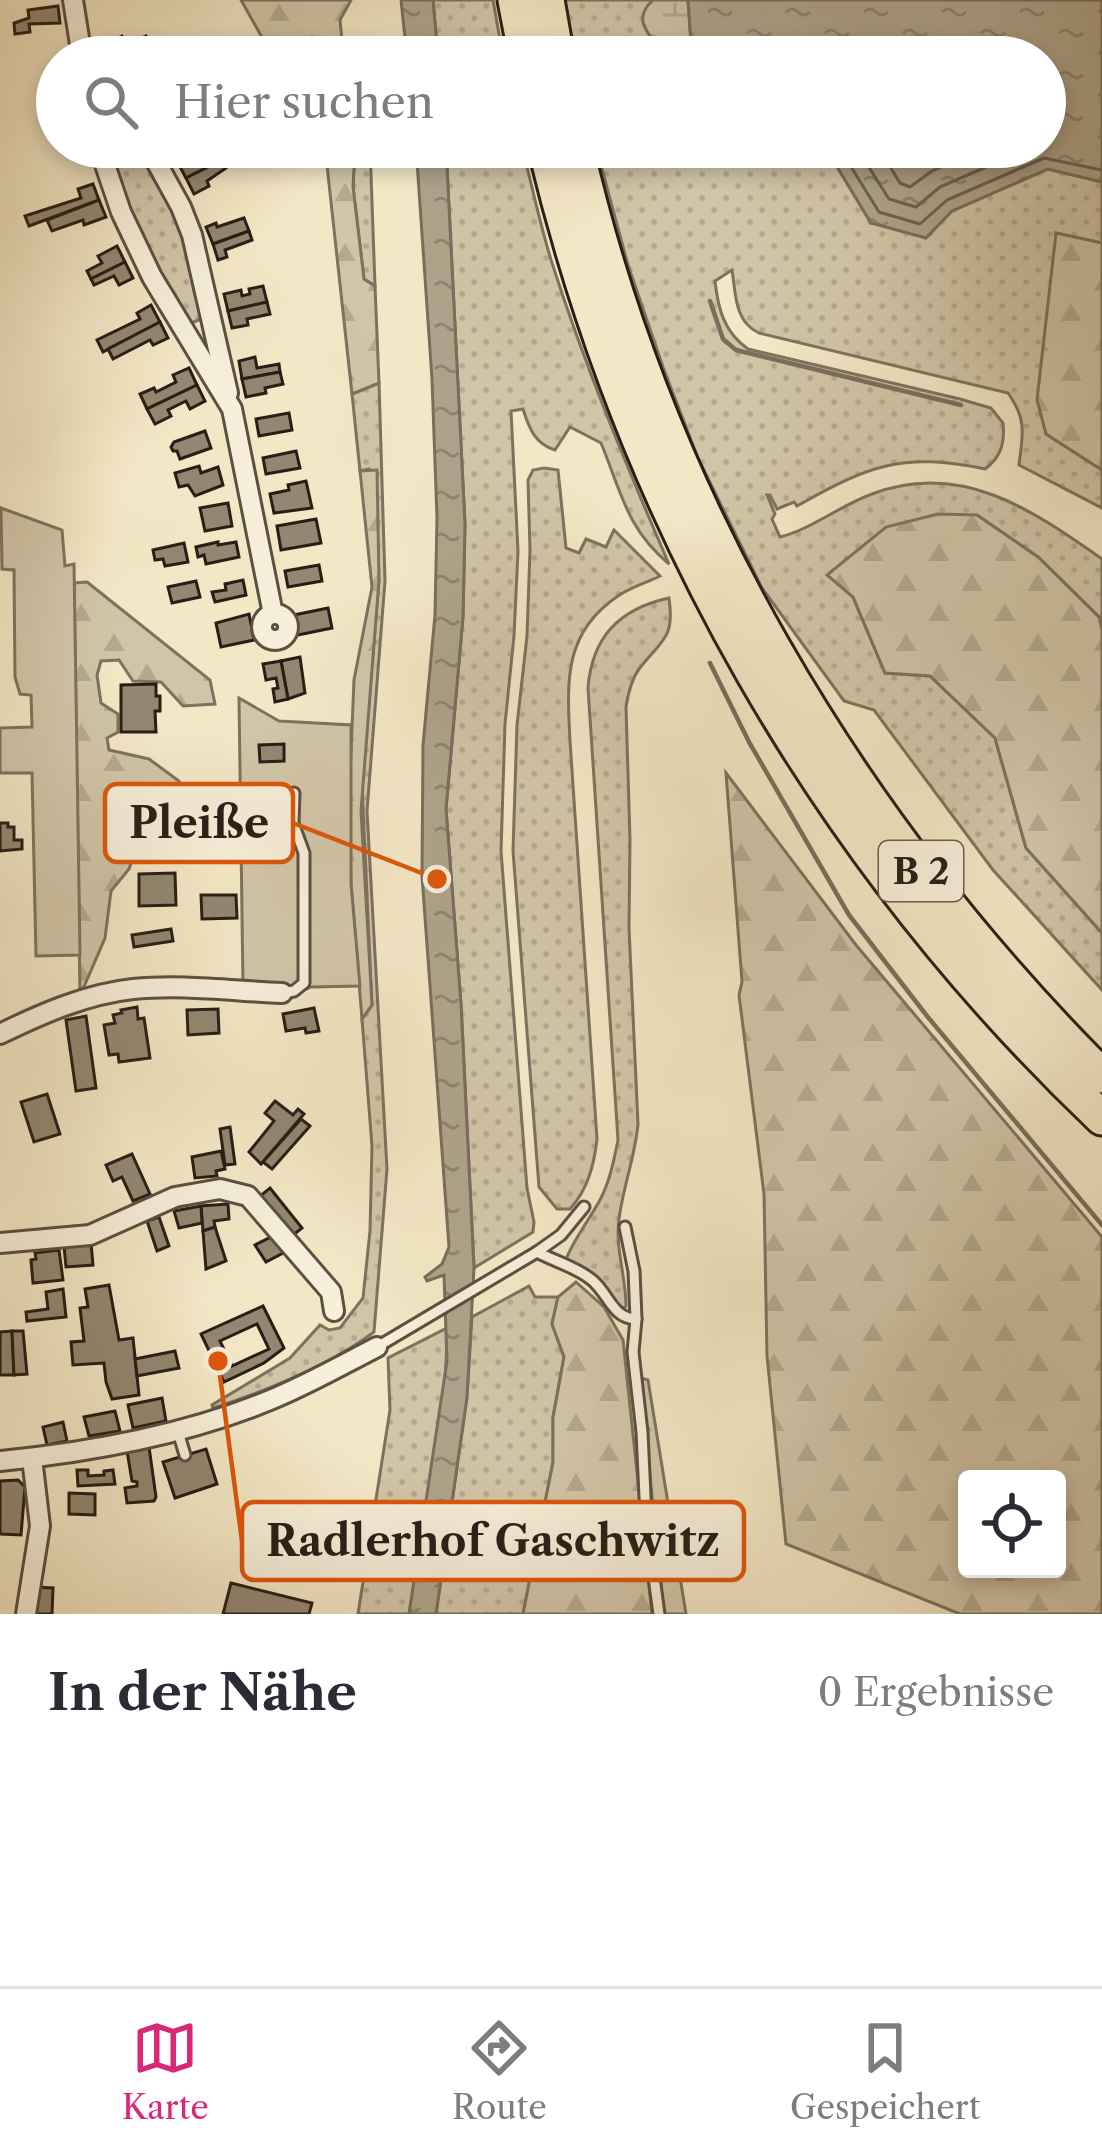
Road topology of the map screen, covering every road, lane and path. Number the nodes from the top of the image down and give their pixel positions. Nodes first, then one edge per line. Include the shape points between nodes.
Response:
1 (73, 0) edge
2 (515, 0) edge
3 (547, 0) edge
4 (78, 29) junction
5 (79, 36) edge
6 (82, 36) edge
7 (522, 36) edge
8 (553, 36) edge
9 (106, 168) edge
10 (160, 168) edge
11 (551, 168) edge
12 (582, 168) edge
13 (232, 409) junction
14 (273, 614) dead end
15 (294, 793) dead end
16 (283, 993) joint
17 (0, 1034) edge
18 (1090, 1073) edge
19 (1102, 1118) edge
20 (1102, 1132) edge
21 (584, 1207) dead end
22 (626, 1227) dead end
23 (0, 1243) edge
24 (537, 1252) junction
25 (334, 1311) dead end
26 (636, 1319) junction
27 (377, 1346) joint
28 (177, 1429) junction
29 (185, 1455) dead end
30 (32, 1458) junction
31 (0, 1461) edge
32 (26, 1614) edge
33 (658, 1614) edge

1 - 4 street
2 - 7 highway
3 - 8 highway
4 - 5 street
4 - 6 street
9 - 13 street via 152,278
10 - 13 street via 192,235
11 - 18 highway, B 2 via 580,275 661,494 778,719 843,818 981,993
12 - 18 highway, B 2 via 652,392 759,626 910,857
13 - 14 street
15 - 16 lane via 304,853 305,970 304,983
16 - 17 street via 131,989
18 - 19 highway
18 - 20 highway
21 - 24 lane
22 - 26 lane
23 - 25 street via 90,1234 175,1197 220,1189 248,1196 331,1292
24 - 26 lane via 593,1281 618,1312
24 - 27 lane
26 - 33 lane
27 - 28 street via 267,1401
28 - 29 lane
28 - 30 street
30 - 31 street
30 - 32 street via 40,1526

